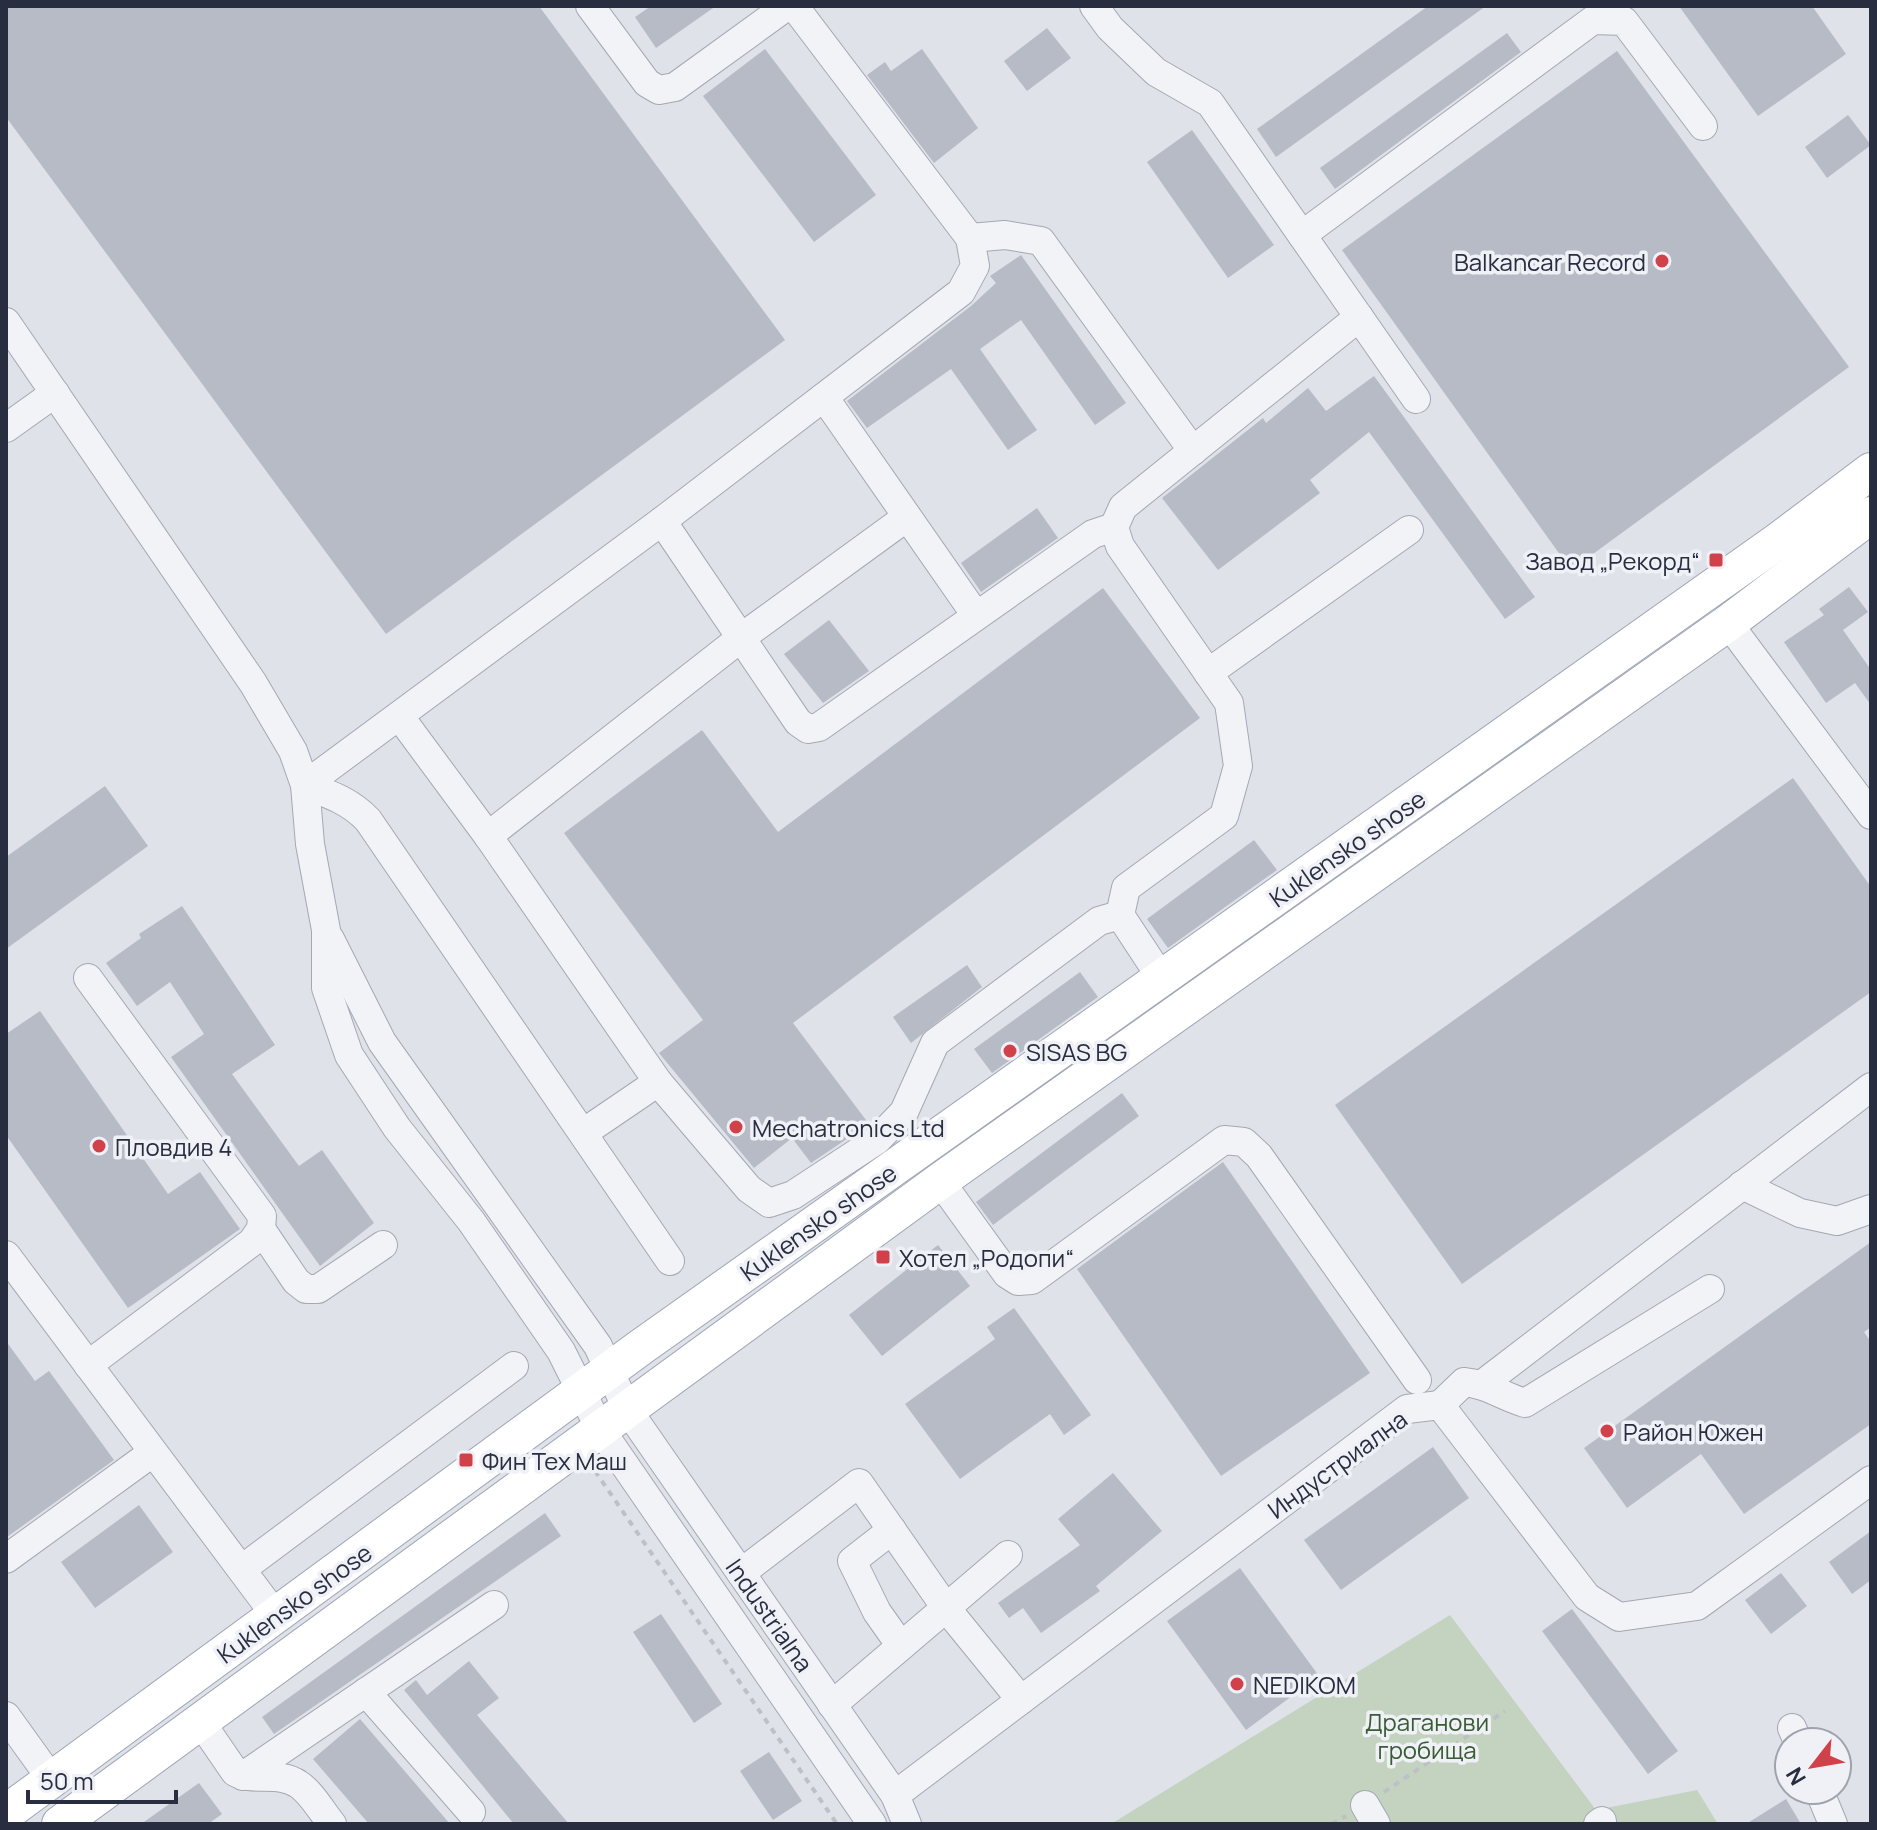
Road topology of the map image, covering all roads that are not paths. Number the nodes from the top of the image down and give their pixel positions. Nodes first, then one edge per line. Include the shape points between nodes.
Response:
1 (590, 6) edge
2 (787, 6) edge
3 (794, 6) edge
4 (1094, 6) edge
5 (1703, 126) dead end
6 (1302, 235) junction
7 (970, 238) junction
8 (1359, 317) junction
9 (6, 322) edge
10 (55, 393) junction
11 (824, 397) junction
12 (1416, 399) dead end
13 (6, 428) edge
14 (1193, 451) junction
15 (1871, 471) edge
16 (1871, 515) edge
17 (907, 517) junction
18 (662, 521) junction
19 (1114, 527) junction
20 (1409, 530) dead end
21 (975, 614) junction
22 (1728, 623) junction
23 (742, 637) junction
24 (1208, 673) junction
25 (400, 717) junction
26 (305, 785) junction
27 (1871, 815) edge
28 (488, 836) junction
29 (1120, 915) junction
30 (326, 930) junction
31 (88, 978) dead end
32 (1162, 979) junction
33 (658, 1082) junction
34 (1871, 1087) edge
35 (583, 1133) junction
36 (940, 1181) junction
37 (1742, 1185) junction
38 (1871, 1209) edge
39 (261, 1229) junction
40 (383, 1245) dead end
41 (6, 1255) edge
42 (670, 1261) dead end
43 (1710, 1289) dead end
44 (88, 1365) junction
45 (514, 1366) dead end
46 (1417, 1380) dead end
47 (595, 1382) junction
48 (1484, 1383) junction
49 (1440, 1405) junction
50 (614, 1419) junction
51 (152, 1453) junction
52 (1871, 1480) edge
53 (892, 1530) junction
54 (1008, 1555) dead end
55 (6, 1559) edge
56 (242, 1569) junction
57 (741, 1573) junction
58 (494, 1605) dead end
59 (946, 1608) junction
60 (276, 1616) junction
61 (901, 1646) junction
62 (366, 1692) junction
63 (1021, 1700) junction
64 (832, 1705) junction
65 (6, 1716) edge
66 (200, 1721) junction
67 (243, 1776) junction
68 (52, 1780) junction
69 (895, 1795) junction
70 (471, 1812) dead end
71 (6, 1813) edge
72 (60, 1824) edge
73 (332, 1824) edge
74 (872, 1824) edge
75 (907, 1824) edge

1 - 2 street via 647,83 659,90 675,87
3 - 7 street
4 - 6 street via 1156,72 1210,103
5 - 6 street via 1624,21 1593,20
6 - 8 street
7 - 11 street via 975,266 961,292
7 - 14 street via 1005,235 1041,241
8 - 12 street
8 - 14 street
9 - 10 street
10 - 13 street
10 - 26 street via 269,707
11 - 17 street
11 - 18 street
14 - 19 street via 1123,507
15 - 32 main road, Kuklensko shose
16 - 22 main road, Kuklensko shose
17 - 21 street
17 - 23 street
18 - 23 street
18 - 25 street
19 - 21 street via 1093,534
19 - 24 street via 1120,546
20 - 24 street
21 - 23 street via 819,727 808,729 798,722
22 - 27 street
22 - 36 main road, Kuklensko shose
23 - 28 street
24 - 29 street via 1229,703 1238,766 1224,816 1126,888
25 - 26 street
25 - 28 street
26 - 30 street
26 - 35 street via 337,796 368,820
28 - 33 street
29 - 32 street
29 - 33 street via 1099,921 935,1043 904,1112 877,1140 793,1195 769,1203 749,1189
30 - 47 street via 382,1042 598,1346
30 - 47 street via 326,988 349,1055 561,1351
31 - 39 street via 262,1216
32 - 47 main road, Kuklensko shose
33 - 35 street
34 - 37 street
35 - 42 street
36 - 46 street via 1007,1274 1018,1281 1032,1280 1224,1140 1244,1142
36 - 50 main road, Kuklensko shose
37 - 38 street via 1800,1213 1837,1221
37 - 48 street
39 - 40 street via 306,1289 318,1289
39 - 44 street via 252,1242
41 - 44 street
43 - 48 street via 1525,1403
44 - 51 street
45 - 56 street
47 - 50 street
47 - 60 main road, Kuklensko shose
48 - 49 street via 1464,1382
49 - 52 street, Индустриална via 1587,1597 1619,1617 1697,1606
49 - 63 street, Индустриална via 1407,1409
50 - 57 street, Industrialna
50 - 66 main road, Kuklensko shose
50 - 74 street, Industrialna
51 - 55 street
51 - 56 street
53 - 57 street via 859,1483
53 - 59 street
53 - 61 street via 852,1561
54 - 59 street
56 - 60 street
57 - 64 street, Industrialna
58 - 62 street
59 - 61 street
59 - 63 street
60 - 68 main road, Kuklensko shose
61 - 64 street
62 - 67 street
62 - 70 street
63 - 69 street, Индустриална
64 - 69 street, Industrialna
65 - 68 street
66 - 67 street
66 - 72 main road, Kuklensko shose
67 - 73 street via 300,1784
68 - 71 main road, Kuklensko shose
69 - 75 street, Industrialna

